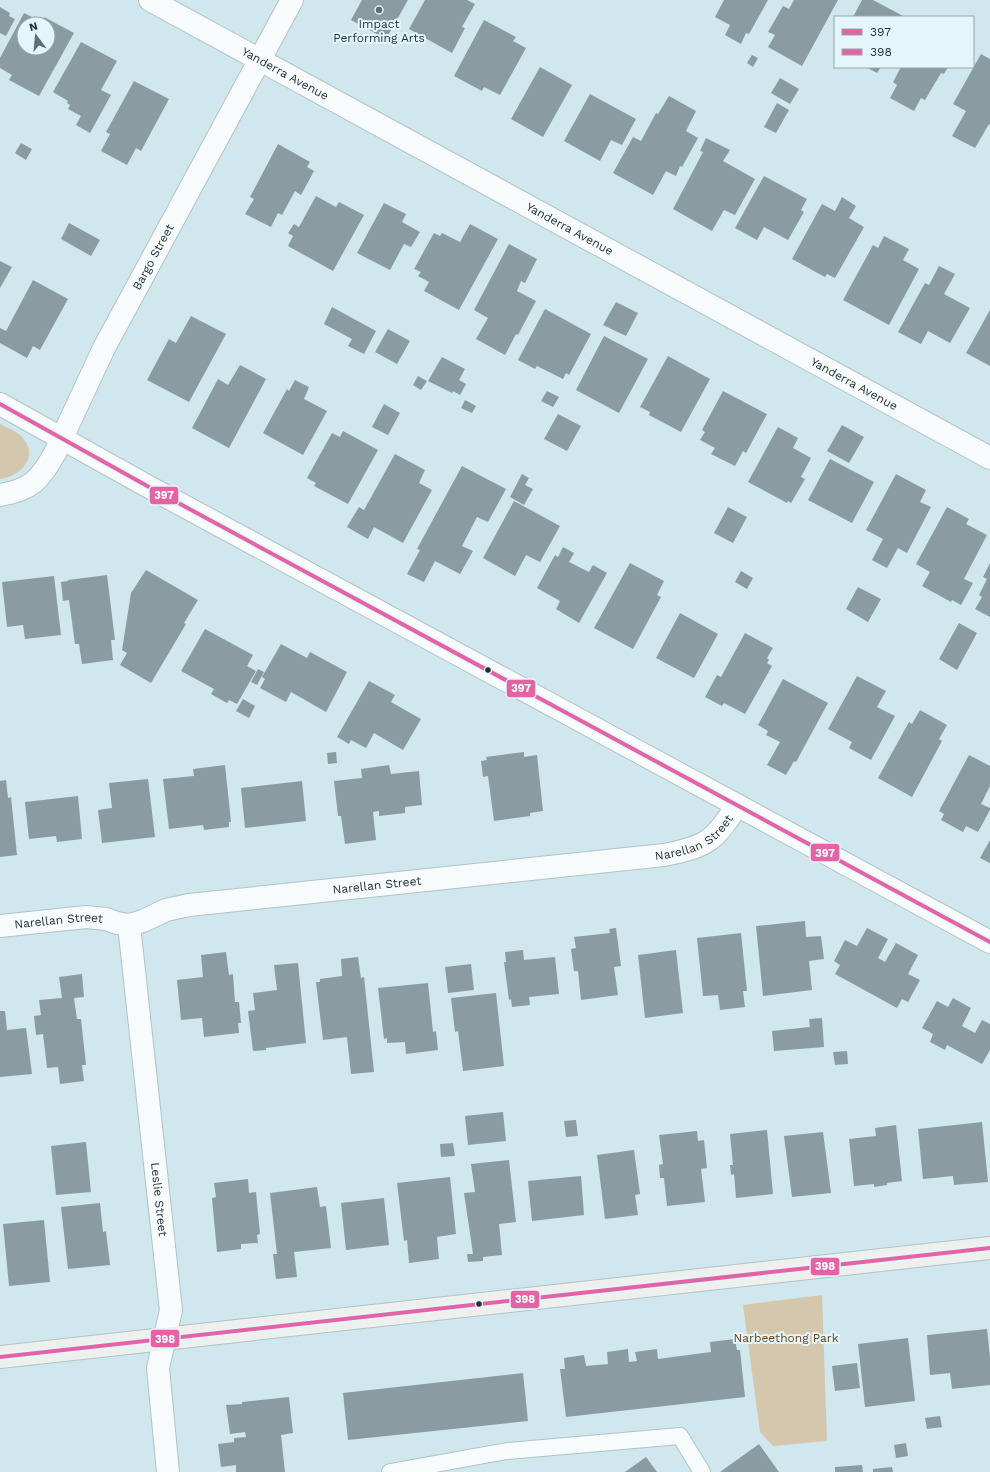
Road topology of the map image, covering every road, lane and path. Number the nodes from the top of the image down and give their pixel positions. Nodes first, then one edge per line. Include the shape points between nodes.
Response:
1 (150, 0) edge
2 (292, 0) edge
3 (260, 60) junction
4 (0, 404) edge
5 (62, 438) junction
6 (990, 458) edge
7 (0, 495) edge
8 (737, 805) junction
9 (129, 925) junction
10 (0, 926) edge
11 (990, 942) edge
12 (990, 1248) edge
13 (165, 1339) junction
14 (0, 1357) edge
15 (457, 1466) edge
16 (168, 1472) edge
17 (390, 1472) edge
18 (702, 1472) edge

1 - 3 street, Yanderra Avenue
2 - 3 street, Bargo Street
3 - 5 street, Bargo Street via 104,348
3 - 6 street, Yanderra Avenue
4 - 5 street
5 - 7 street, Bargo Street via 47,469 30,486 21,491
5 - 8 street
8 - 9 street, Narellan Street via 711,840 684,851 664,855 189,905 166,910
8 - 11 street
9 - 10 street, Narellan Street via 86,917
9 - 13 street, Leslie Street via 171,1310
12 - 13 main road
13 - 14 main road
13 - 16 street, Leslie Street via 158,1368
15 - 17 lane
15 - 18 lane via 507,1451 680,1436

